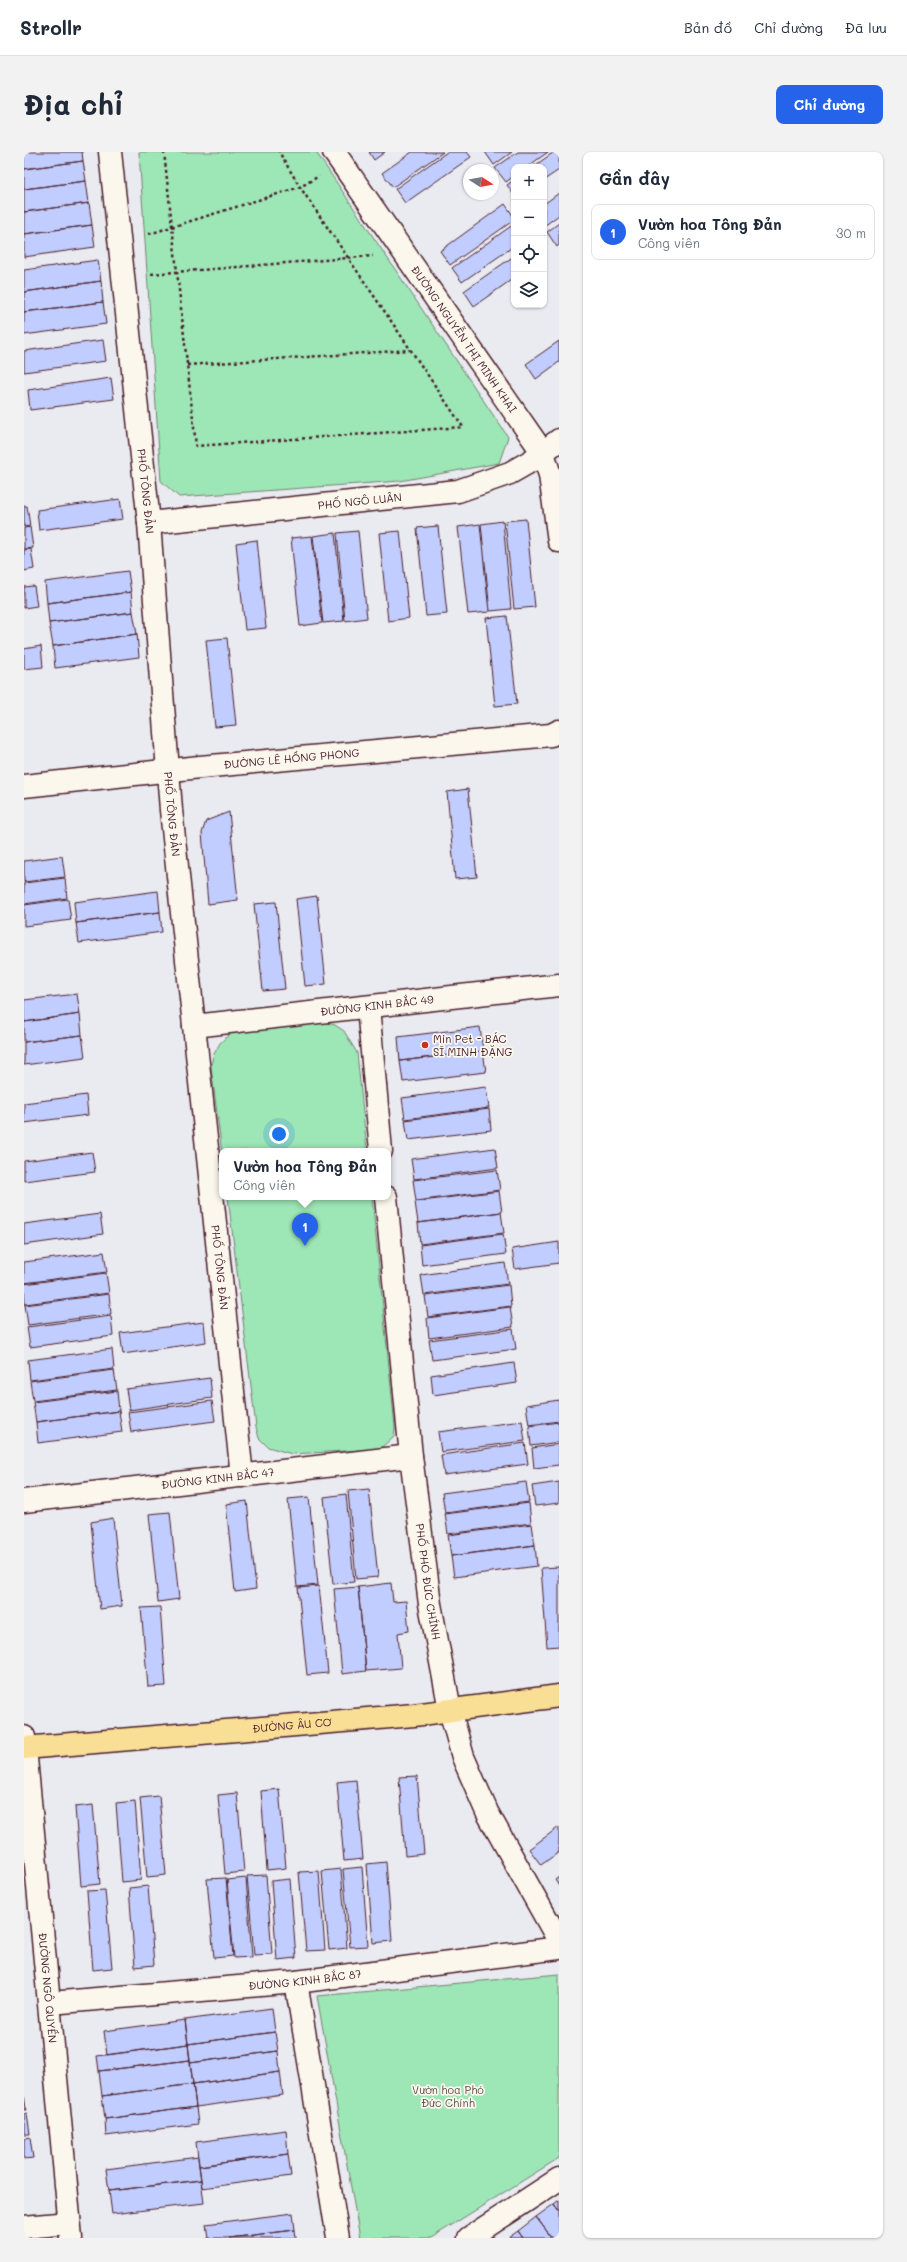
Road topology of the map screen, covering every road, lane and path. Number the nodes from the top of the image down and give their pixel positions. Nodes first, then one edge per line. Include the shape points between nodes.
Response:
1 (110, 152) edge
2 (164, 152) edge
3 (279, 152) edge
4 (330, 162) edge
5 (300, 187) junction
6 (172, 228) junction
7 (148, 234) dead end
8 (375, 256) dead end
9 (348, 258) junction
10 (177, 272) junction
11 (151, 274) dead end
12 (410, 350) junction
13 (187, 365) junction
14 (551, 446) edge
15 (149, 523) junction
16 (559, 541) edge
17 (559, 731) edge
18 (169, 771) junction
19 (24, 786) edge
20 (559, 985) edge
21 (368, 1007) junction
22 (194, 1026) junction
23 (381, 1148) edge
24 (386, 1200) edge
25 (411, 1456) junction
26 (242, 1476) junction
27 (24, 1501) edge
28 (559, 1696) edge
29 (450, 1710) junction
30 (24, 1744) edge
31 (559, 1941) edge
32 (559, 1948) edge
33 (296, 1982) junction
34 (50, 2003) junction
35 (559, 2179) edge
36 (24, 2227) edge
37 (70, 2230) edge
38 (338, 2238) edge
39 (469, 2238) edge

1 - 15 street, PHỐ TÔNG ĐẢN
2 - 6 path
3 - 5 path
4 - 5 path
4 - 14 street, ĐƯỜNG NGUYỄN THỊ MINH KHAI
5 - 6 path
5 - 9 path
6 - 7 path
6 - 10 path
8 - 9 path
9 - 10 path
9 - 12 path
10 - 11 path
10 - 13 path
12 - 13 path
12 - 13 path via 463,427 196,446
14 - 15 street, PHỐ NGÔ LUÂN via 510,473 458,490
14 - 16 street, ĐƯỜNG NGUYỄN THỊ MINH KHAI via 550,475
15 - 18 street, PHỐ TÔNG ĐẢN
17 - 18 street, ĐƯỜNG LÊ HỒNG PHONG via 551,735
18 - 19 street, ĐƯỜNG LÊ HỒNG PHONG
18 - 22 street, PHỐ TÔNG ĐẢN
20 - 21 street, ĐƯỜNG KINH BẮC 49
21 - 22 street, ĐƯỜNG KINH BẮC 49
21 - 23 street
22 - 26 street, PHỐ TÔNG ĐẢN
24 - 25 street, PHỐ PHÓ ĐỨC CHÍNH
25 - 26 street, ĐƯỜNG KINH BẮC 47
25 - 29 street, PHỐ PHÓ ĐỨC CHÍNH via 430,1604
26 - 27 street, ĐƯỜNG KINH BẮC 47
28 - 29 main road, ĐƯỜNG ÂU CƠ
29 - 30 main road, ĐƯỜNG ÂU CƠ via 414,1715
29 - 31 street, PHỐ PHÓ ĐỨC CHÍNH via 463,1757 487,1812
30 - 34 street, ĐƯỜNG NGÔ QUYỀN
32 - 33 street, ĐƯỜNG KINH BẮC 87
33 - 34 street, ĐƯỜNG KINH BẮC 87
33 - 38 street
34 - 37 street, ĐƯỜNG NGÔ QUYỀN
35 - 39 street
36 - 37 street

